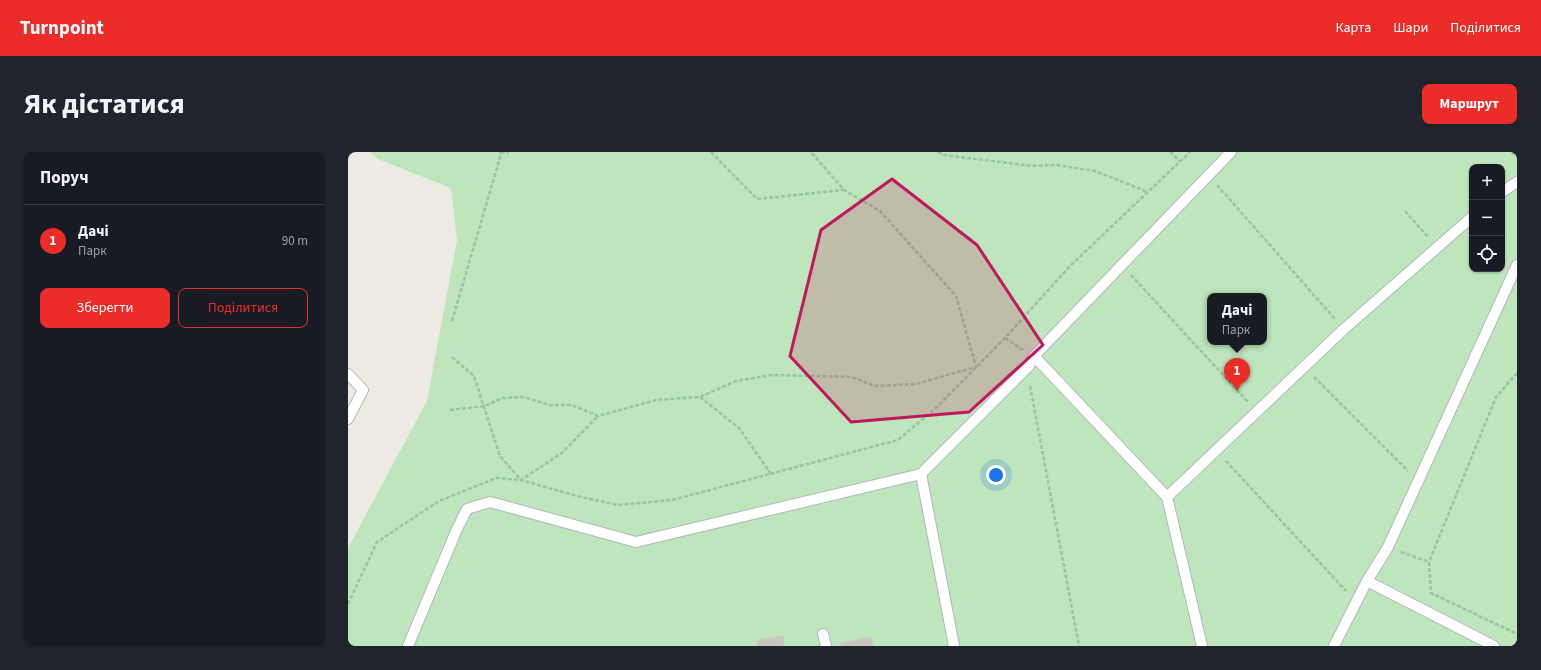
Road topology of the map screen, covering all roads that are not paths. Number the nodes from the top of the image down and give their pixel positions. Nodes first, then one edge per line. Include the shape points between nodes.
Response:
1 (1231, 152) edge
2 (1517, 182) edge
3 (1505, 190) edge
4 (1469, 220) edge
5 (1517, 265) edge
6 (1034, 356) junction
7 (348, 374) edge
8 (348, 419) edge
9 (921, 474) junction
10 (1167, 497) junction
11 (1367, 582) junction
12 (824, 634) dead end
13 (408, 646) edge
14 (826, 646) edge
15 (954, 646) edge
16 (1202, 646) edge
17 (1334, 646) edge
18 (1494, 646) edge

1 - 6 lane
2 - 3 lane
4 - 10 lane via 1344,328
5 - 11 lane via 1388,547
6 - 9 lane via 1029,366
6 - 10 lane
7 - 8 lane via 363,390
9 - 13 lane via 636,542 490,502 467,509 456,529
9 - 15 lane
10 - 16 lane
11 - 17 lane
11 - 18 lane
12 - 14 lane

